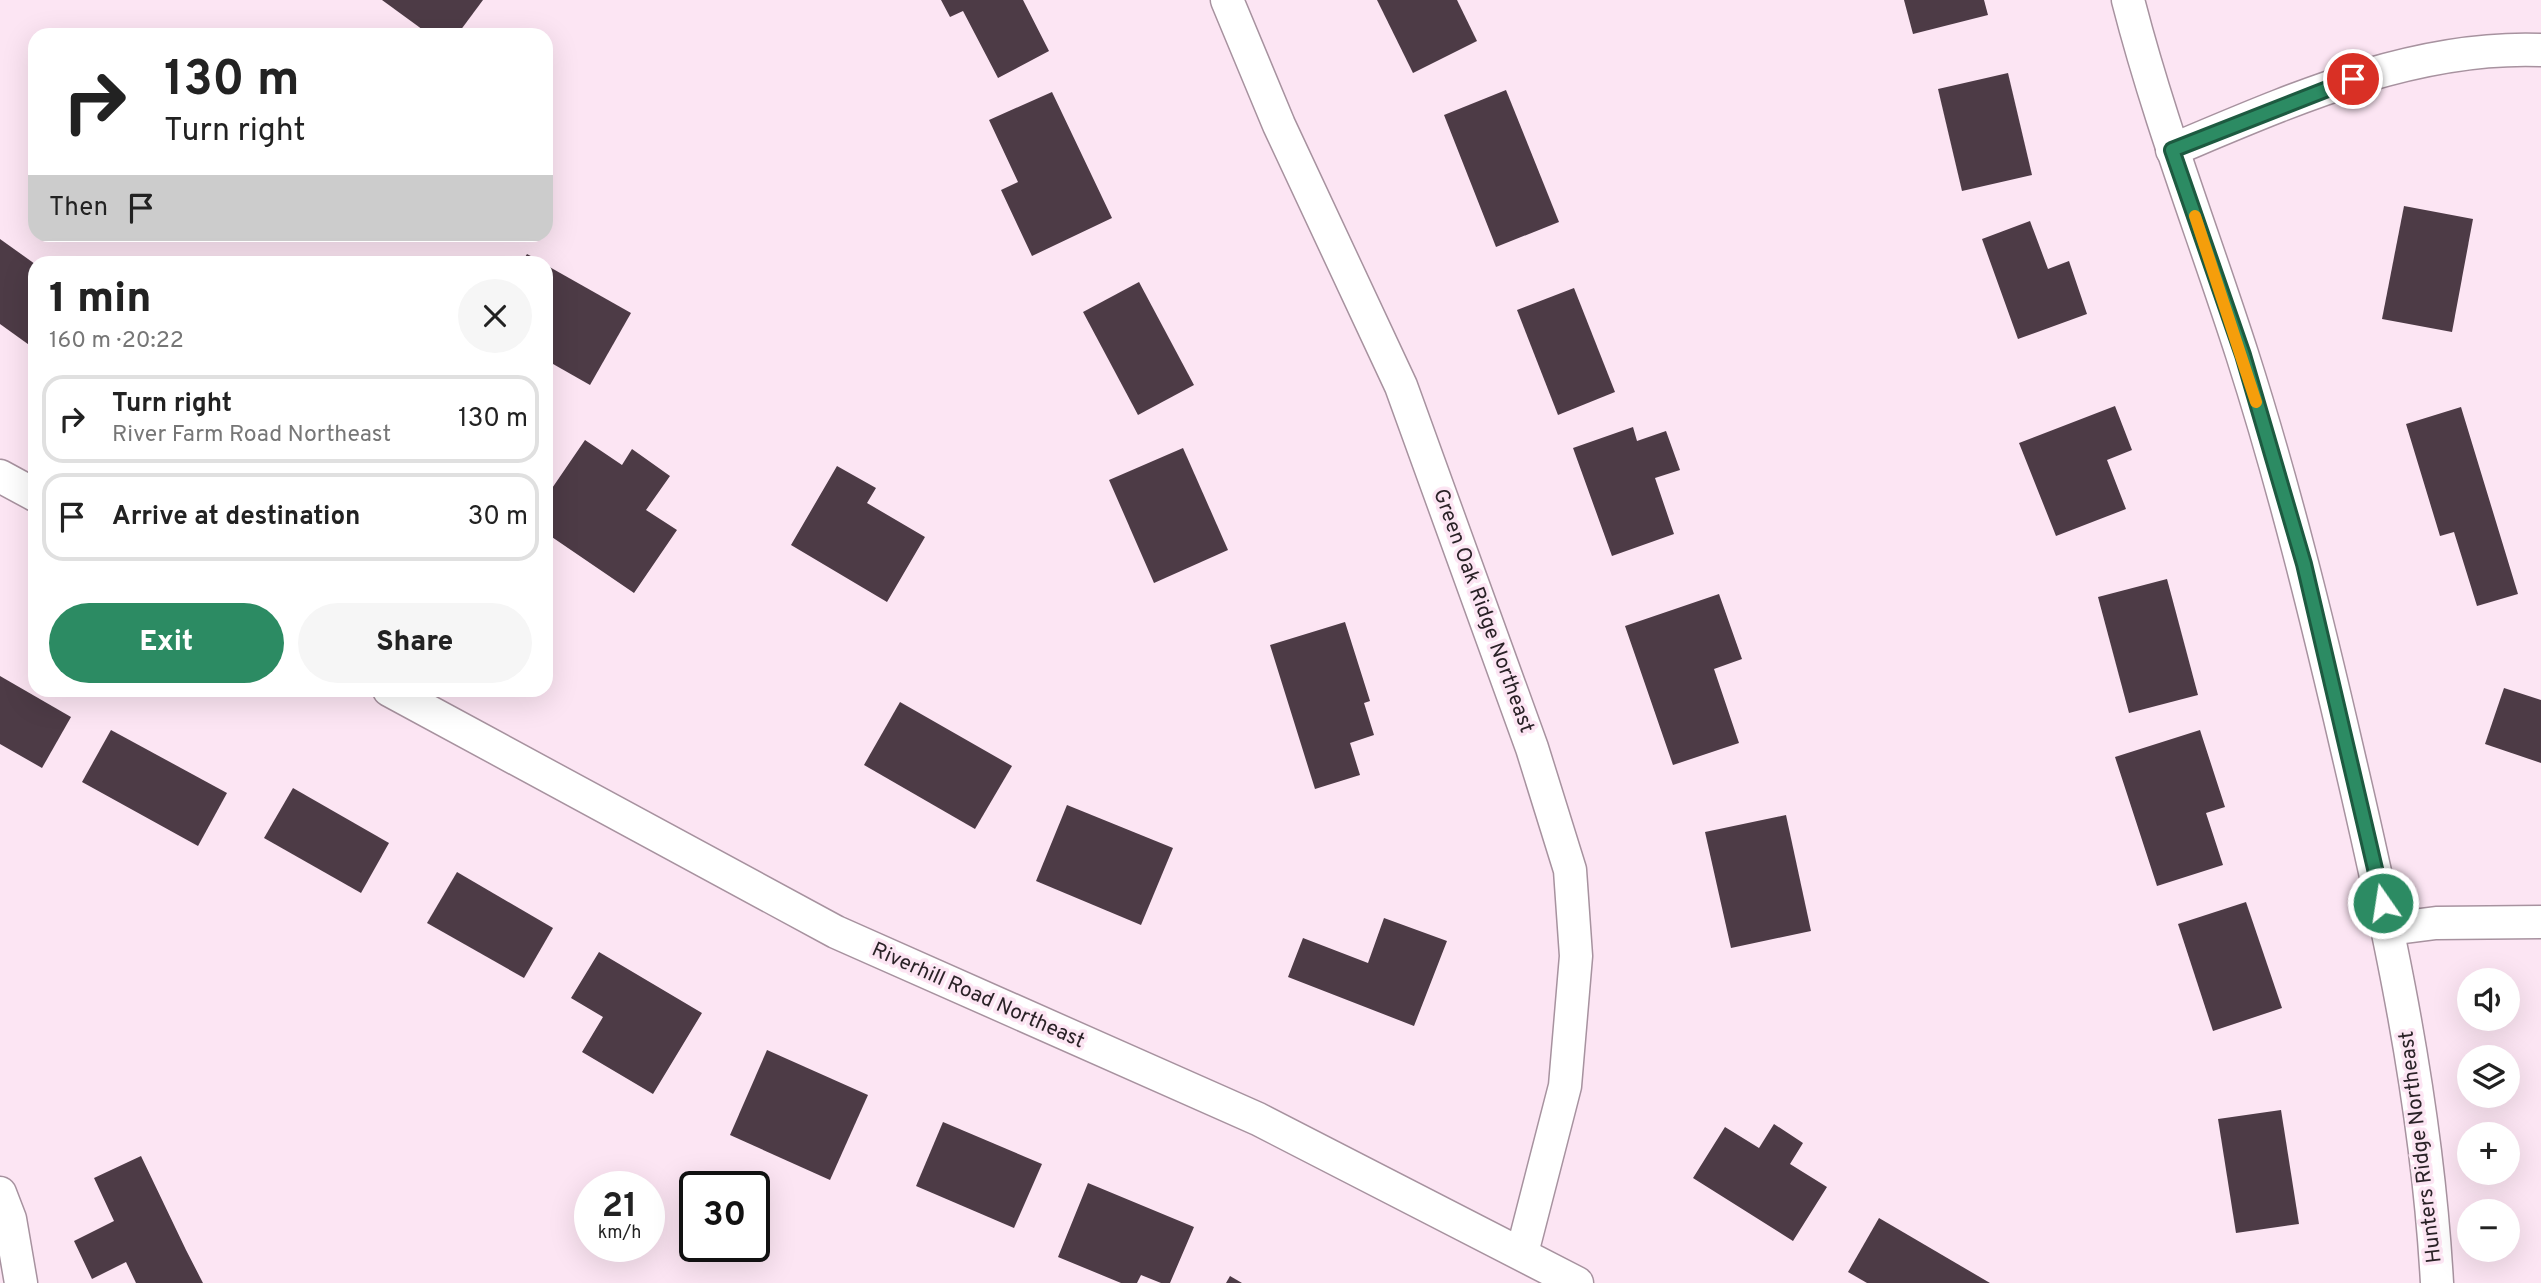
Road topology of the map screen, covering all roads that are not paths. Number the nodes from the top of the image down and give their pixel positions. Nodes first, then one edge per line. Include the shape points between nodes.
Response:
1 (1227, 0) edge
2 (2128, 0) edge
3 (2541, 50) edge
4 (2172, 150) junction
5 (0, 476) edge
6 (28, 491) edge
7 (401, 697) edge
8 (2541, 922) edge
9 (2389, 929) junction
10 (0, 1193) edge
11 (1522, 1253) junction
12 (21, 1283) edge
13 (1577, 1283) edge
14 (2437, 1283) edge

1 - 11 street, Green Oak Ridge Northeast via 1279,125 1401,386 1532,748 1570,870 1576,956 1565,1086
2 - 4 street, Hunters Ridge Northeast
3 - 4 street via 2466,53 2353,79
4 - 9 street, Hunters Ridge Northeast via 2243,355 2304,564
5 - 6 street
7 - 11 street, Riverhill Road Northeast via 836,932 1258,1119
8 - 9 street via 2436,923
9 - 14 street, Hunters Ridge Northeast via 2418,1088
10 - 12 street via 10,1219
11 - 13 street, Riverhill Road Northeast

